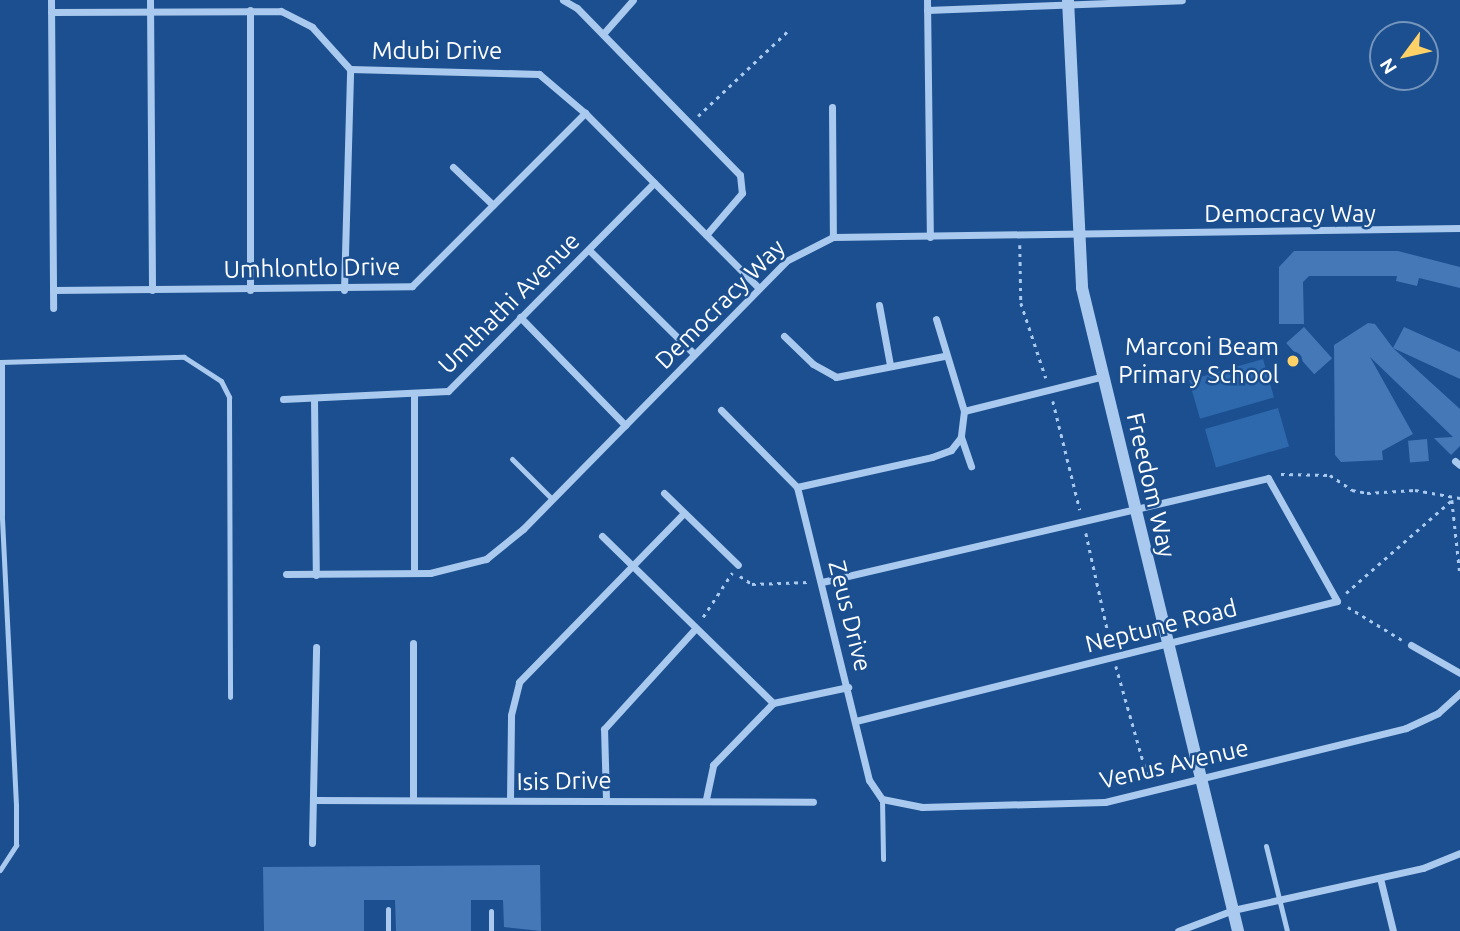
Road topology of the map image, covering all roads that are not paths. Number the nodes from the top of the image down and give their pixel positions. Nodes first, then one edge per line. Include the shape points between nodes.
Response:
1 (51, 0) edge
2 (150, 0) edge
3 (563, 0) edge
4 (633, 0) edge
5 (927, 0) edge
6 (1181, 1) edge
7 (1068, 3) edge
8 (250, 10) junction
9 (927, 10) junction
10 (51, 12) junction
11 (150, 12) junction
12 (603, 34) junction
13 (350, 69) junction
14 (832, 107) dead end
15 (585, 113) junction
16 (453, 167) dead end
17 (654, 183) junction
18 (493, 205) junction
19 (1460, 228) edge
20 (1075, 233) junction
21 (706, 234) junction
22 (833, 237) junction
23 (930, 237) junction
24 (589, 250) junction
25 (759, 288) junction
26 (53, 290) junction
27 (152, 290) junction
28 (250, 290) junction
29 (344, 290) junction
30 (879, 305) dead end
31 (53, 308) dead end
32 (520, 317) junction
33 (936, 318) dead end
34 (784, 336) dead end
35 (694, 354) junction
36 (944, 356) junction
37 (1, 362) edge
38 (890, 365) junction
39 (1104, 376) junction
40 (414, 396) junction
41 (314, 398) junction
42 (283, 399) dead end
43 (721, 410) dead end
44 (964, 411) junction
45 (625, 425) junction
46 (961, 437) junction
47 (512, 459) dead end
48 (971, 466) dead end
49 (797, 487) junction
50 (663, 493) dead end
51 (552, 499) junction
52 (1135, 509) junction
53 (684, 513) junction
54 (1, 515) edge
55 (602, 536) dead end
56 (2, 567) edge
57 (632, 567) junction
58 (736, 568) road end
59 (414, 573) junction
60 (286, 574) dead end
61 (316, 575) junction
62 (822, 582) junction
63 (695, 629) junction
64 (413, 643) dead end
65 (1167, 643) junction
66 (1411, 645) road end
67 (316, 648) dead end
68 (1460, 673) edge
69 (848, 687) junction
70 (1460, 693) edge
71 (230, 697) dead end
72 (773, 703) junction
73 (856, 721) junction
74 (1202, 778) junction
75 (606, 799) junction
76 (706, 799) junction
77 (881, 799) junction
78 (314, 800) junction
79 (413, 800) junction
80 (510, 800) junction
81 (813, 802) dead end
82 (312, 843) dead end
83 (1266, 846) dead end
84 (1460, 853) edge
85 (883, 859) dead end
86 (0, 870) edge
87 (1380, 878) junction
88 (1279, 900) junction
89 (387, 909) dead end
90 (1233, 910) junction
91 (491, 911) dead end
92 (388, 931) edge
93 (491, 931) edge
94 (1178, 931) edge
95 (1238, 931) edge
96 (1287, 931) edge
97 (1393, 931) edge

1 - 10 street
2 - 11 street
3 - 12 street
4 - 12 street
5 - 9 street
6 - 7 street
7 - 9 street
7 - 20 street, Freedom Way
8 - 11 street, Mdubi Drive
8 - 13 street, Mdubi Drive via 297,16
8 - 28 street
9 - 23 street
10 - 11 street, Mdubi Drive
10 - 26 street
11 - 27 street
12 - 21 street via 731,163 743,185 737,199
13 - 15 street, Mdubi Drive via 528,71 548,79
13 - 29 street
14 - 22 street
15 - 17 street, Mdubi Drive
15 - 18 street, Umhlontlo Drive
16 - 18 street
17 - 21 street, Mdubi Drive
17 - 24 street, Umthathi Avenue
18 - 29 street, Umhlontlo Drive via 420,282 398,289
19 - 20 street, Democracy Way
20 - 23 street, Democracy Way
20 - 39 street, Freedom Way via 1082,288
21 - 25 street, Mdubi Drive
22 - 23 street, Democracy Way
22 - 25 street, Democracy Way via 795,254
24 - 32 street, Umthathi Avenue
24 - 35 street
25 - 35 street, Democracy Way
26 - 27 street, Umhlontlo Drive
26 - 31 street
27 - 28 street, Umhlontlo Drive
28 - 29 street, Umhlontlo Drive
30 - 38 street
32 - 40 street, Umthathi Avenue via 448,391
32 - 45 street
33 - 36 street
34 - 38 street via 813,365 836,377
35 - 45 street, Democracy Way
36 - 38 street
36 - 44 street
37 - 54 lane
37 - 71 lane via 184,357 221,381 229,397
39 - 44 street
39 - 52 street, Freedom Way
40 - 41 street, Umthathi Avenue
40 - 59 street
41 - 42 street, Umthathi Avenue
41 - 61 street
43 - 49 street, Zeus Drive
44 - 46 street
45 - 51 street, Democracy Way
46 - 48 street
46 - 49 street via 951,450 932,457
47 - 51 lane
49 - 62 street, Zeus Drive
50 - 53 street
51 - 59 street, Democracy Way via 485,559 462,569
52 - 62 street
52 - 65 street, Freedom Way
52 - 65 street, Neptune Road via 1268,478 1337,601
53 - 57 street
53 - 58 street
54 - 56 lane
55 - 57 street
56 - 86 lane via 16,845
57 - 63 street
57 - 80 street via 513,693
59 - 61 street, Democracy Way
60 - 61 street, Democracy Way
62 - 69 street, Zeus Drive
63 - 72 street
63 - 75 street via 604,729
64 - 79 street
65 - 73 street, Neptune Road
65 - 74 street, Freedom Way
66 - 68 street
67 - 78 street
69 - 72 street
69 - 73 street, Zeus Drive
70 - 74 street, Venus Avenue via 1438,713 1406,728
72 - 76 street via 712,765
73 - 77 street, Zeus Drive via 869,780
74 - 77 street, Venus Avenue via 1091,803 922,807
74 - 90 street, Freedom Way
75 - 76 street, Isis Drive
75 - 80 street, Isis Drive
76 - 81 street, Isis Drive
77 - 85 lane, Zeus Drive
78 - 79 street, Isis Drive
78 - 82 street
79 - 80 street, Isis Drive
83 - 88 lane
84 - 87 street
87 - 88 street
87 - 97 street
88 - 90 street
88 - 96 lane
89 - 92 lane
90 - 94 street
90 - 95 street, Freedom Way
91 - 93 lane

